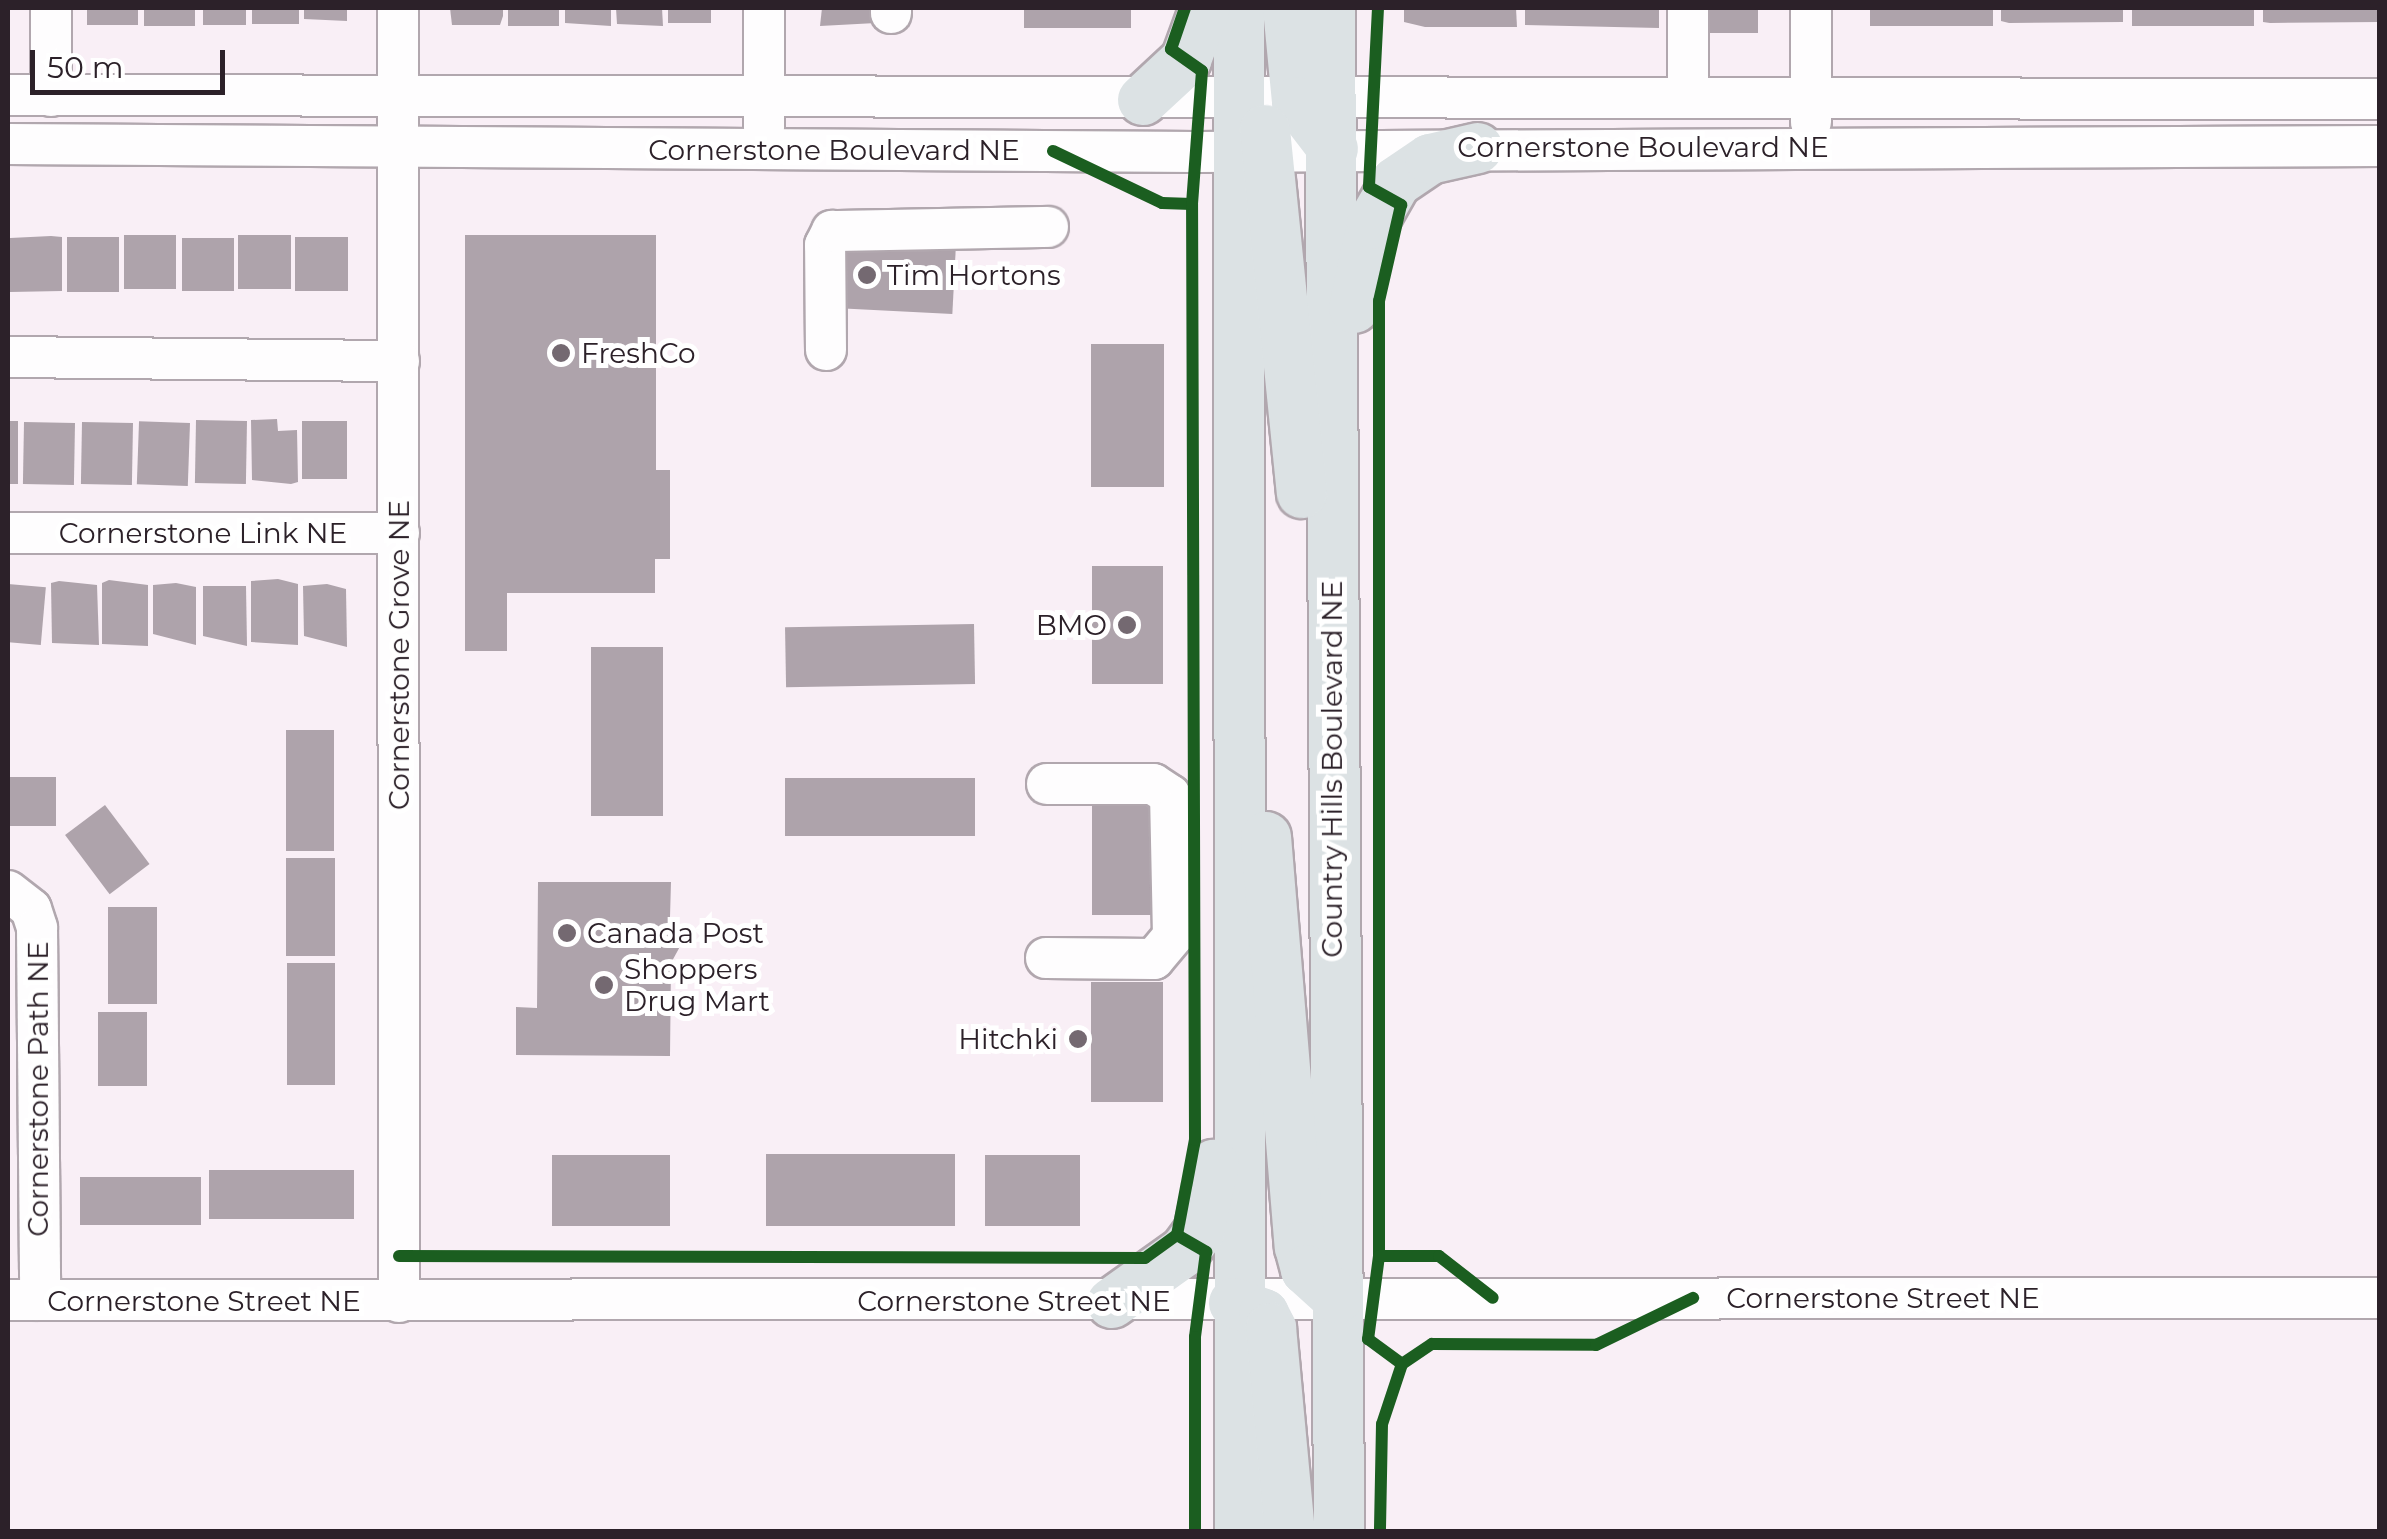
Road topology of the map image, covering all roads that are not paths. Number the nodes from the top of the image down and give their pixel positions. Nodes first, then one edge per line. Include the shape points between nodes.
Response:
1 (51, 8) edge
2 (398, 8) edge
3 (764, 8) edge
4 (1205, 8) edge
5 (1239, 8) edge
6 (1288, 8) edge
7 (1330, 8) edge
8 (1688, 8) edge
9 (1811, 8) edge
10 (8, 96) edge
11 (51, 96) junction
12 (398, 96) junction
13 (1688, 98) junction
14 (1810, 98) junction
15 (2380, 99) edge
16 (1143, 100) junction
17 (764, 101) junction
18 (1239, 101) junction
19 (1320, 118) junction
20 (8, 144) edge
21 (398, 146) junction
22 (1812, 146) junction
23 (2380, 146) edge
24 (1478, 148) junction
25 (1254, 151) junction
26 (765, 152) junction
27 (1048, 227) dead end
28 (826, 350) dead end
29 (8, 356) edge
30 (398, 361) junction
31 (1330, 436) junction
32 (8, 534) edge
33 (398, 534) junction
34 (1237, 604) junction
35 (1047, 784) dead end
36 (1332, 811) junction
37 (8, 891) edge
38 (1046, 958) dead end
39 (1236, 1012) junction
40 (1337, 1298) junction
41 (2380, 1298) edge
42 (24, 1300) edge
43 (399, 1302) junction
44 (1112, 1304) junction
45 (1234, 1304) junction
46 (1240, 1532) edge
47 (1290, 1532) edge
48 (1339, 1532) edge

1 - 11 street
2 - 12 street, Cornerstone Grove NE
3 - 17 street
4 - 16 main road via 1186,60
5 - 18 main road
6 - 19 main road
7 - 19 main road, Country Hills Boulevard NE
8 - 13 street
9 - 14 street
10 - 11 street, Cornerstone Boulevard NE
11 - 12 street, Cornerstone Boulevard NE
12 - 17 street, Cornerstone Boulevard NE
12 - 21 street, Cornerstone Grove NE
13 - 14 street, Cornerstone Boulevard NE
13 - 19 street, Cornerstone Boulevard NE
14 - 15 street, Cornerstone Boulevard NE
14 - 22 street
16 - 17 street, Cornerstone Boulevard NE
16 - 18 street, Cornerstone Boulevard NE
17 - 26 street
18 - 19 street, Cornerstone Boulevard NE
18 - 25 main road via 1259,115
19 - 24 street, Cornerstone Boulevard NE
19 - 25 street, Cornerstone Boulevard NE
19 - 31 main road, Country Hills Boulevard NE
20 - 21 street, Cornerstone Boulevard NE
21 - 26 street, Cornerstone Boulevard NE
21 - 30 street, Cornerstone Grove NE
22 - 23 street, Cornerstone Boulevard NE
22 - 24 street, Cornerstone Boulevard NE
24 - 31 main road via 1430,160 1386,196 1365,250
25 - 26 street, Cornerstone Boulevard NE
25 - 34 main road
25 - 36 main road
27 - 28 street via 832,231 825,245
29 - 30 street
30 - 33 street, Cornerstone Grove NE
31 - 36 main road, Country Hills Boulevard NE
32 - 33 street, Cornerstone Link NE
33 - 43 street, Cornerstone Grove NE
34 - 39 main road
34 - 40 main road via 1254,703 1300,1247 1306,1270
35 - 38 street via 1153,784 1170,795 1173,936 1154,959
36 - 40 main road, Country Hills Boulevard NE
37 - 42 street, Cornerstone Path NE via 31,910 38,928
39 - 44 main road via 1199,1232 1162,1272
39 - 45 main road
40 - 41 street, Cornerstone Street NE
40 - 45 street, Cornerstone Street NE
40 - 48 main road, Country Hills Boulevard NE
42 - 43 street, Cornerstone Street NE
43 - 44 street, Cornerstone Street NE
44 - 45 street, Cornerstone Street NE
45 - 46 main road
45 - 47 main road via 1264,1314 1271,1328

